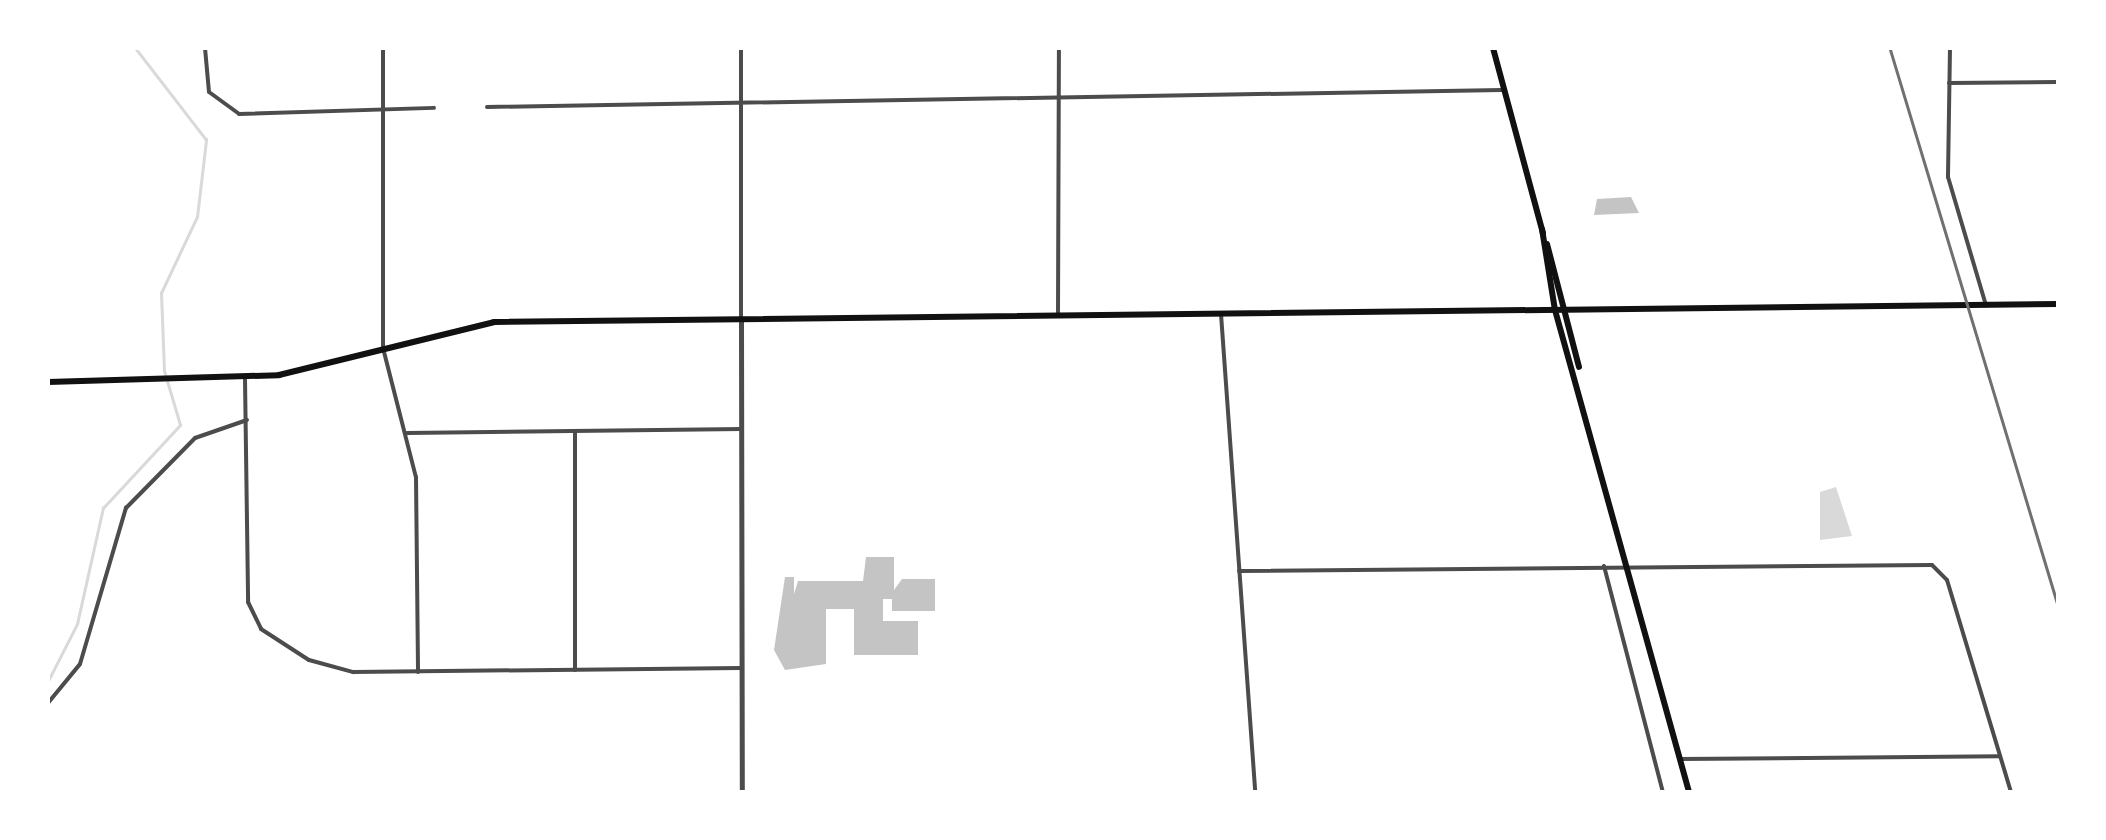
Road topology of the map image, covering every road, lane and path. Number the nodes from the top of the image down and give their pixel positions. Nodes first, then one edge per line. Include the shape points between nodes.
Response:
1 (196, 48) edge
2 (205, 48) edge
3 (383, 48) edge
4 (740, 48) edge
5 (1059, 48) edge
6 (1492, 48) edge
7 (1950, 48) edge
8 (2058, 82) edge
9 (1949, 83) junction
10 (1504, 90) junction
11 (1059, 98) junction
12 (741, 104) junction
13 (487, 106) dead end
14 (383, 108) junction
15 (434, 108) dead end
16 (1542, 229) junction
17 (2058, 304) edge
18 (1986, 305) junction
19 (1555, 310) junction
20 (1570, 310) junction
21 (1221, 314) junction
22 (1058, 317) junction
23 (741, 321) junction
24 (382, 348) junction
25 (244, 379) junction
26 (48, 382) edge
27 (1582, 383) junction
28 (246, 420) junction
29 (742, 429) junction
30 (575, 430) junction
31 (408, 433) junction
32 (1604, 566) junction
33 (1630, 566) junction
34 (1239, 571) junction
35 (742, 668) junction
36 (576, 670) junction
37 (418, 672) junction
38 (48, 703) edge
39 (2000, 756) junction
40 (1680, 759) junction
41 (742, 792) edge
42 (1255, 792) edge
43 (1663, 792) edge
44 (1689, 792) edge
45 (2011, 792) edge

1 - 2 street
2 - 14 street via 206,86 219,104 240,114
3 - 14 street
4 - 12 street
5 - 11 street
6 - 10 main road
7 - 9 street
8 - 9 street
9 - 18 street via 1948,170
10 - 11 street
10 - 16 main road
11 - 12 street
11 - 22 street
12 - 13 street
12 - 23 street
14 - 15 street
14 - 24 street
16 - 19 main road
16 - 20 main road
17 - 18 main road
18 - 20 main road
19 - 20 main road
19 - 21 main road
19 - 27 main road
20 - 27 main road
21 - 22 main road
21 - 34 street
22 - 23 main road
23 - 24 main road via 494,322
23 - 29 street
24 - 25 main road
24 - 31 street
25 - 26 main road
25 - 28 street
27 - 33 main road
28 - 37 street via 252,614 265,632 328,668
28 - 38 street via 195,438 126,508 80,664
29 - 30 street
29 - 35 street
30 - 31 street
30 - 36 street
31 - 37 street via 418,509
32 - 33 street
32 - 34 street
32 - 43 street
33 - 39 street via 1937,567
33 - 40 main road
34 - 42 street
35 - 36 street
35 - 41 street
36 - 37 street
39 - 40 street
39 - 45 street
40 - 44 main road

